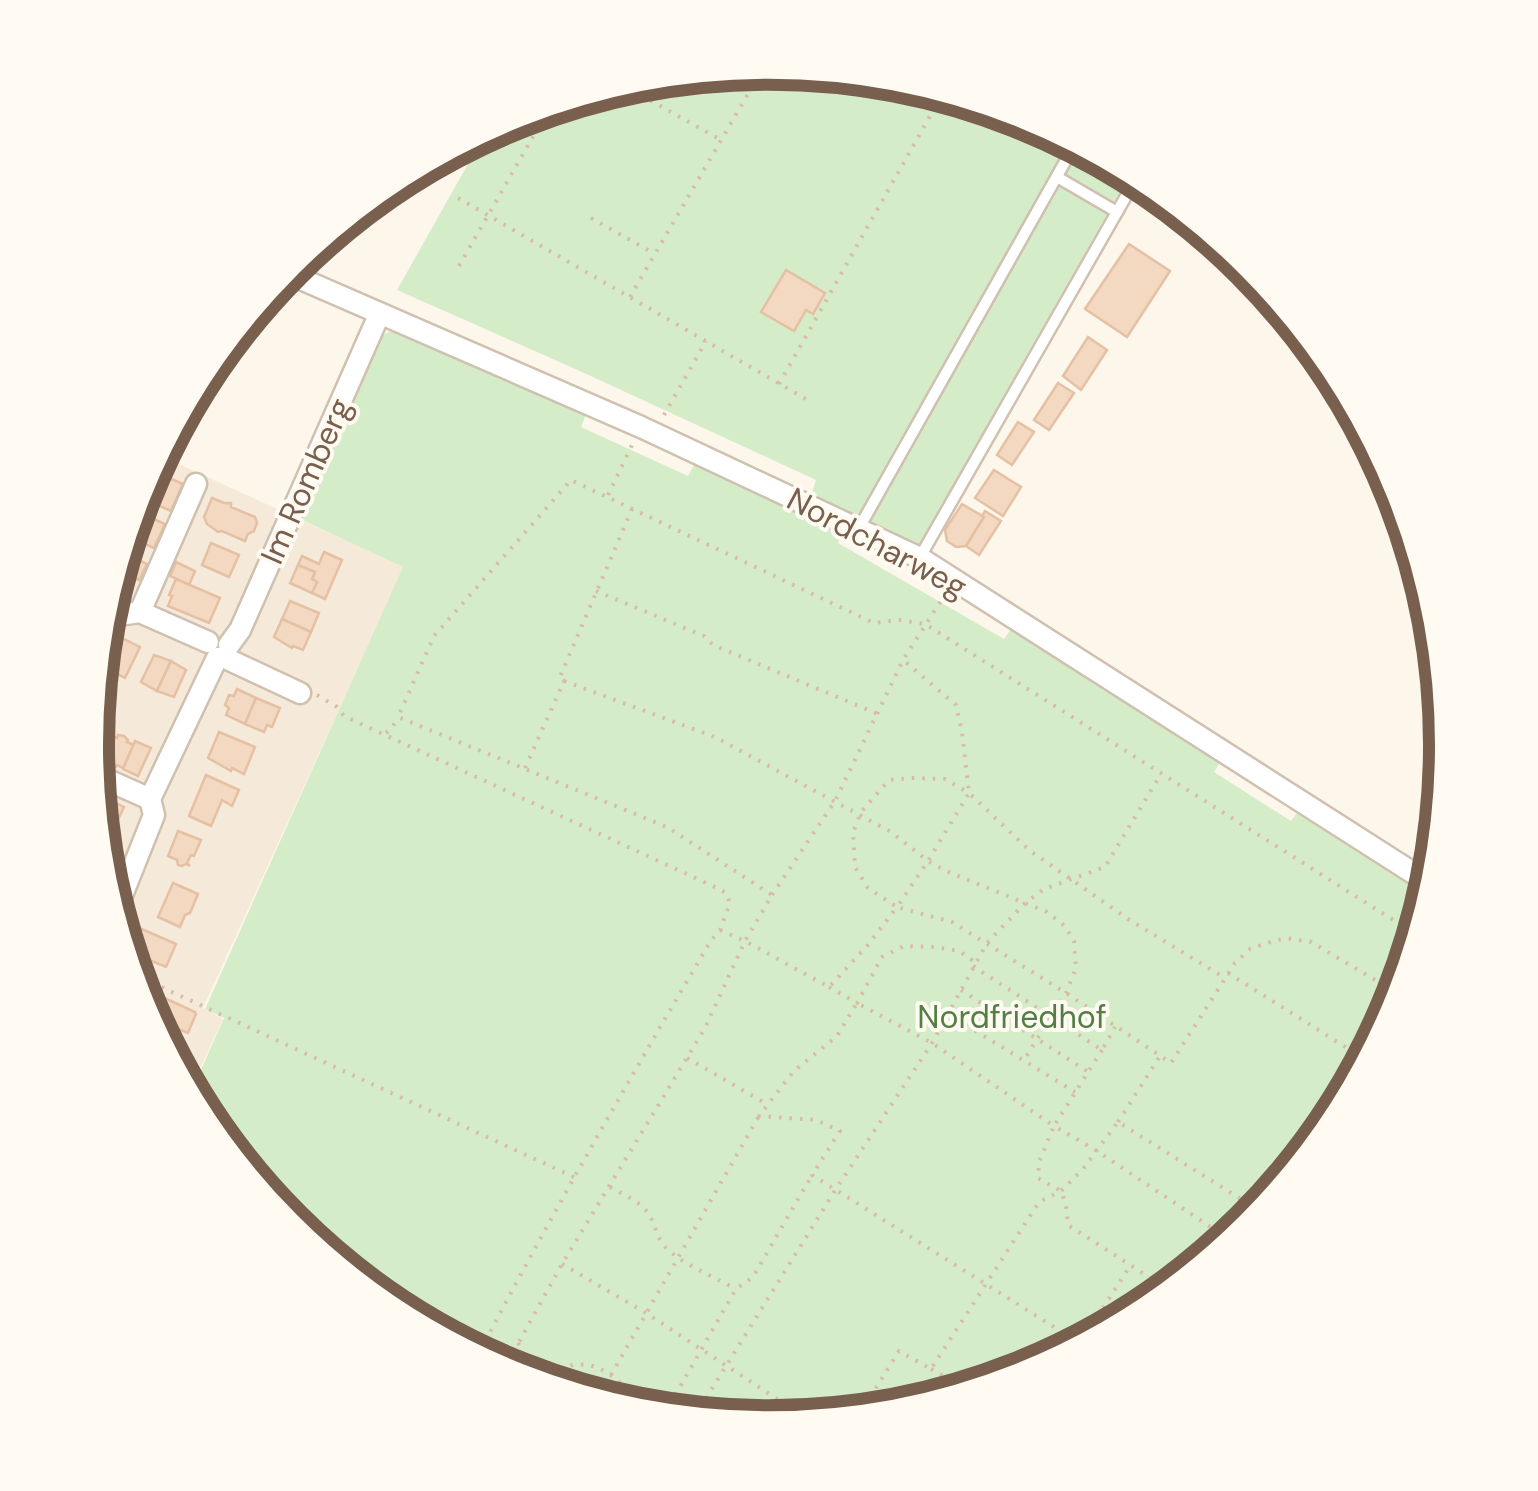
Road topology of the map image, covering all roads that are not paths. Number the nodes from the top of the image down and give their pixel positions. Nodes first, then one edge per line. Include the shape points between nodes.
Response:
1 (1068, 157) edge
2 (1057, 176) junction
3 (1129, 191) edge
4 (1117, 212) junction
5 (301, 280) edge
6 (379, 315) junction
7 (196, 484) dead end
8 (860, 528) junction
9 (920, 558) junction
10 (122, 612) edge
11 (140, 612) junction
12 (219, 651) junction
13 (300, 693) road end
14 (110, 781) edge
15 (150, 799) junction
16 (1417, 875) edge
17 (124, 887) edge

1 - 2 lane
2 - 4 lane
2 - 8 lane
3 - 4 lane
4 - 9 lane
5 - 6 street, Nordcharweg
6 - 8 street, Nordcharweg
6 - 12 street, Im Romberg via 240,630
7 - 11 street
8 - 9 street, Nordcharweg
9 - 16 street, Nordcharweg
10 - 11 street
11 - 12 street
12 - 13 street
12 - 15 street, Im Romberg
14 - 15 street
15 - 17 street, Im Romberg via 154,815

